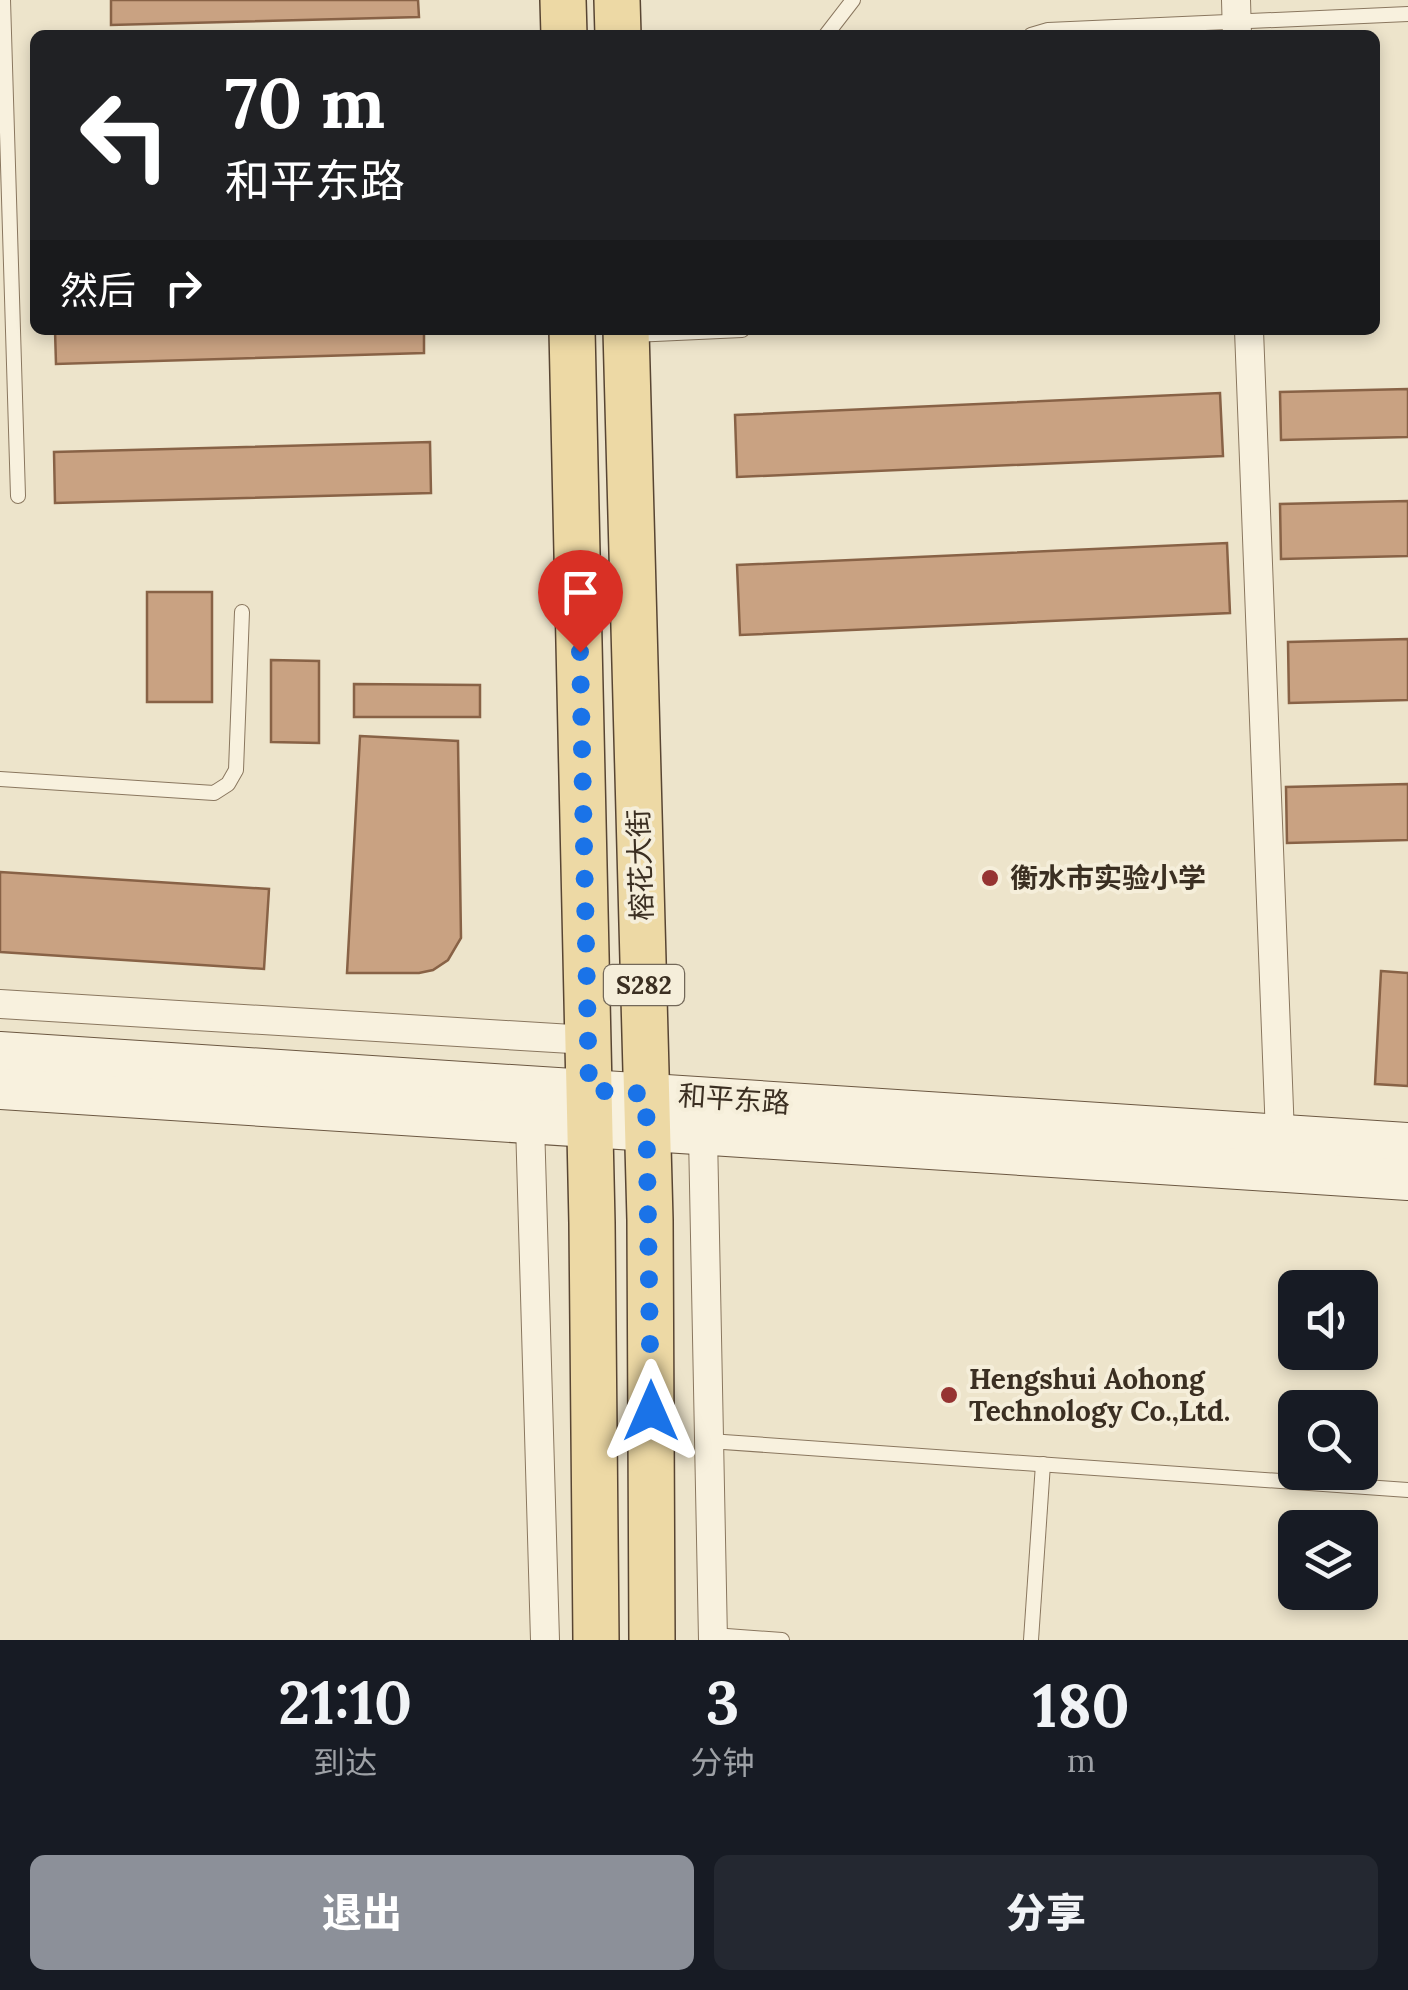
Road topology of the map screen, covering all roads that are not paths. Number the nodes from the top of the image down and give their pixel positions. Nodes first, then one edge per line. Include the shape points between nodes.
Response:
1 (3, 0) edge
2 (563, 0) edge
3 (617, 0) edge
4 (853, 0) edge
5 (1408, 14) edge
6 (1236, 19) edge
7 (564, 30) edge
8 (618, 30) edge
9 (830, 30) edge
10 (1048, 30) edge
11 (572, 335) edge
12 (626, 335) edge
13 (1248, 335) edge
14 (18, 496) dead end
15 (242, 612) dead end
16 (0, 779) edge
17 (0, 1004) edge
18 (588, 1040) junction
19 (0, 1052) edge
20 (0, 1089) edge
21 (589, 1109) junction
22 (647, 1112) junction
23 (530, 1124) junction
24 (702, 1134) junction
25 (1280, 1135) junction
26 (1408, 1143) edge
27 (1408, 1180) edge
28 (709, 1440) junction
29 (1043, 1464) junction
30 (1408, 1490) edge
31 (713, 1638) edge
32 (546, 1640) edge
33 (596, 1640) edge
34 (652, 1640) edge
35 (782, 1640) edge
36 (1030, 1640) edge

1 - 14 lane
2 - 7 main road
3 - 8 main road
4 - 9 lane
5 - 6 lane
6 - 10 lane
11 - 18 main road, 榕花大街 / S282
12 - 22 main road, 榕花大街 / S282
13 - 25 street
15 - 16 lane via 236,770 228,784 214,793
17 - 18 street
18 - 21 main road, 榕花大街 / S282
19 - 21 main road, 和平东路
20 - 23 main road, 和平东路
21 - 22 main road, 和平东路
21 - 23 main road, 和平东路
21 - 33 main road, 榕花大街 / S282
22 - 24 main road, 和平东路
22 - 25 main road, 和平东路
22 - 34 main road, 榕花大街 / S282
23 - 32 street
24 - 27 main road, 和平东路
24 - 28 street
25 - 26 main road, 和平东路
28 - 29 lane
28 - 31 street
29 - 30 lane
29 - 36 lane
31 - 35 lane

